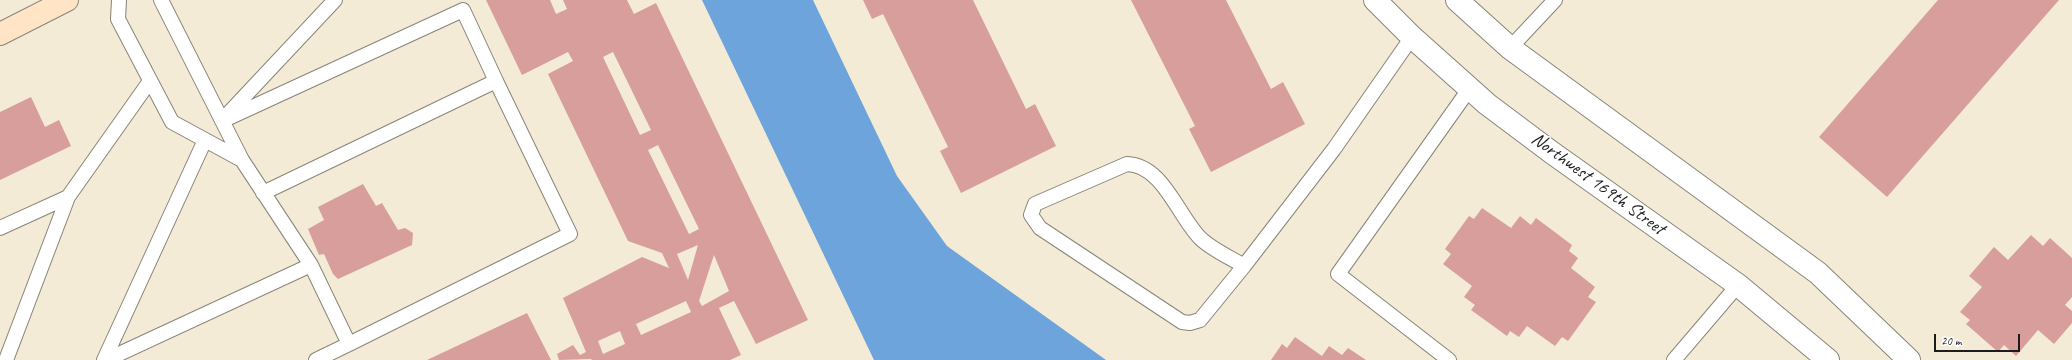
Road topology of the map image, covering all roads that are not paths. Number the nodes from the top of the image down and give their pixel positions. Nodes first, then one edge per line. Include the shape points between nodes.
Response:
1 (67, 0) edge
2 (119, 0) edge
3 (161, 0) edge
4 (335, 0) edge
5 (1375, 0) edge
6 (1457, 0) edge
7 (1555, 0) edge
8 (461, 5) edge
9 (0, 34) edge
10 (1412, 37) junction
11 (1510, 48) junction
12 (150, 81) junction
13 (496, 81) junction
14 (1470, 88) junction
15 (222, 121) junction
16 (205, 140) junction
17 (242, 160) junction
18 (263, 192) junction
19 (68, 197) junction
20 (0, 228) edge
21 (311, 265) junction
22 (1244, 266) junction
23 (1738, 285) junction
24 (349, 344) junction
25 (6, 360) edge
26 (105, 360) edge
27 (316, 360) edge
28 (1449, 360) edge
29 (1674, 360) edge
30 (1828, 360) edge
31 (1909, 360) edge

1 - 9 main road
2 - 12 lane via 118,20
3 - 15 lane
4 - 15 lane
5 - 10 street, Northwest 169th Street
6 - 11 street
7 - 11 lane
8 - 13 lane
8 - 15 lane
10 - 14 street, Northwest 169th Street
10 - 22 lane via 1334,149
11 - 31 street via 1818,273
12 - 16 lane via 172,122
12 - 19 lane
13 - 18 lane
13 - 24 lane via 570,234
14 - 23 street, Northwest 169th Street via 1551,152
14 - 28 lane via 1338,274
15 - 17 lane
16 - 17 lane
16 - 26 lane
17 - 18 lane
18 - 21 lane
19 - 20 lane
19 - 25 lane
21 - 24 lane
21 - 26 lane
22 - 22 lane via 1200,320 1182,322 1040,228 1031,215 1036,204 1127,164 1136,164 1148,170 1200,238
23 - 29 lane
23 - 30 street, Northwest 169th Street
24 - 27 lane

